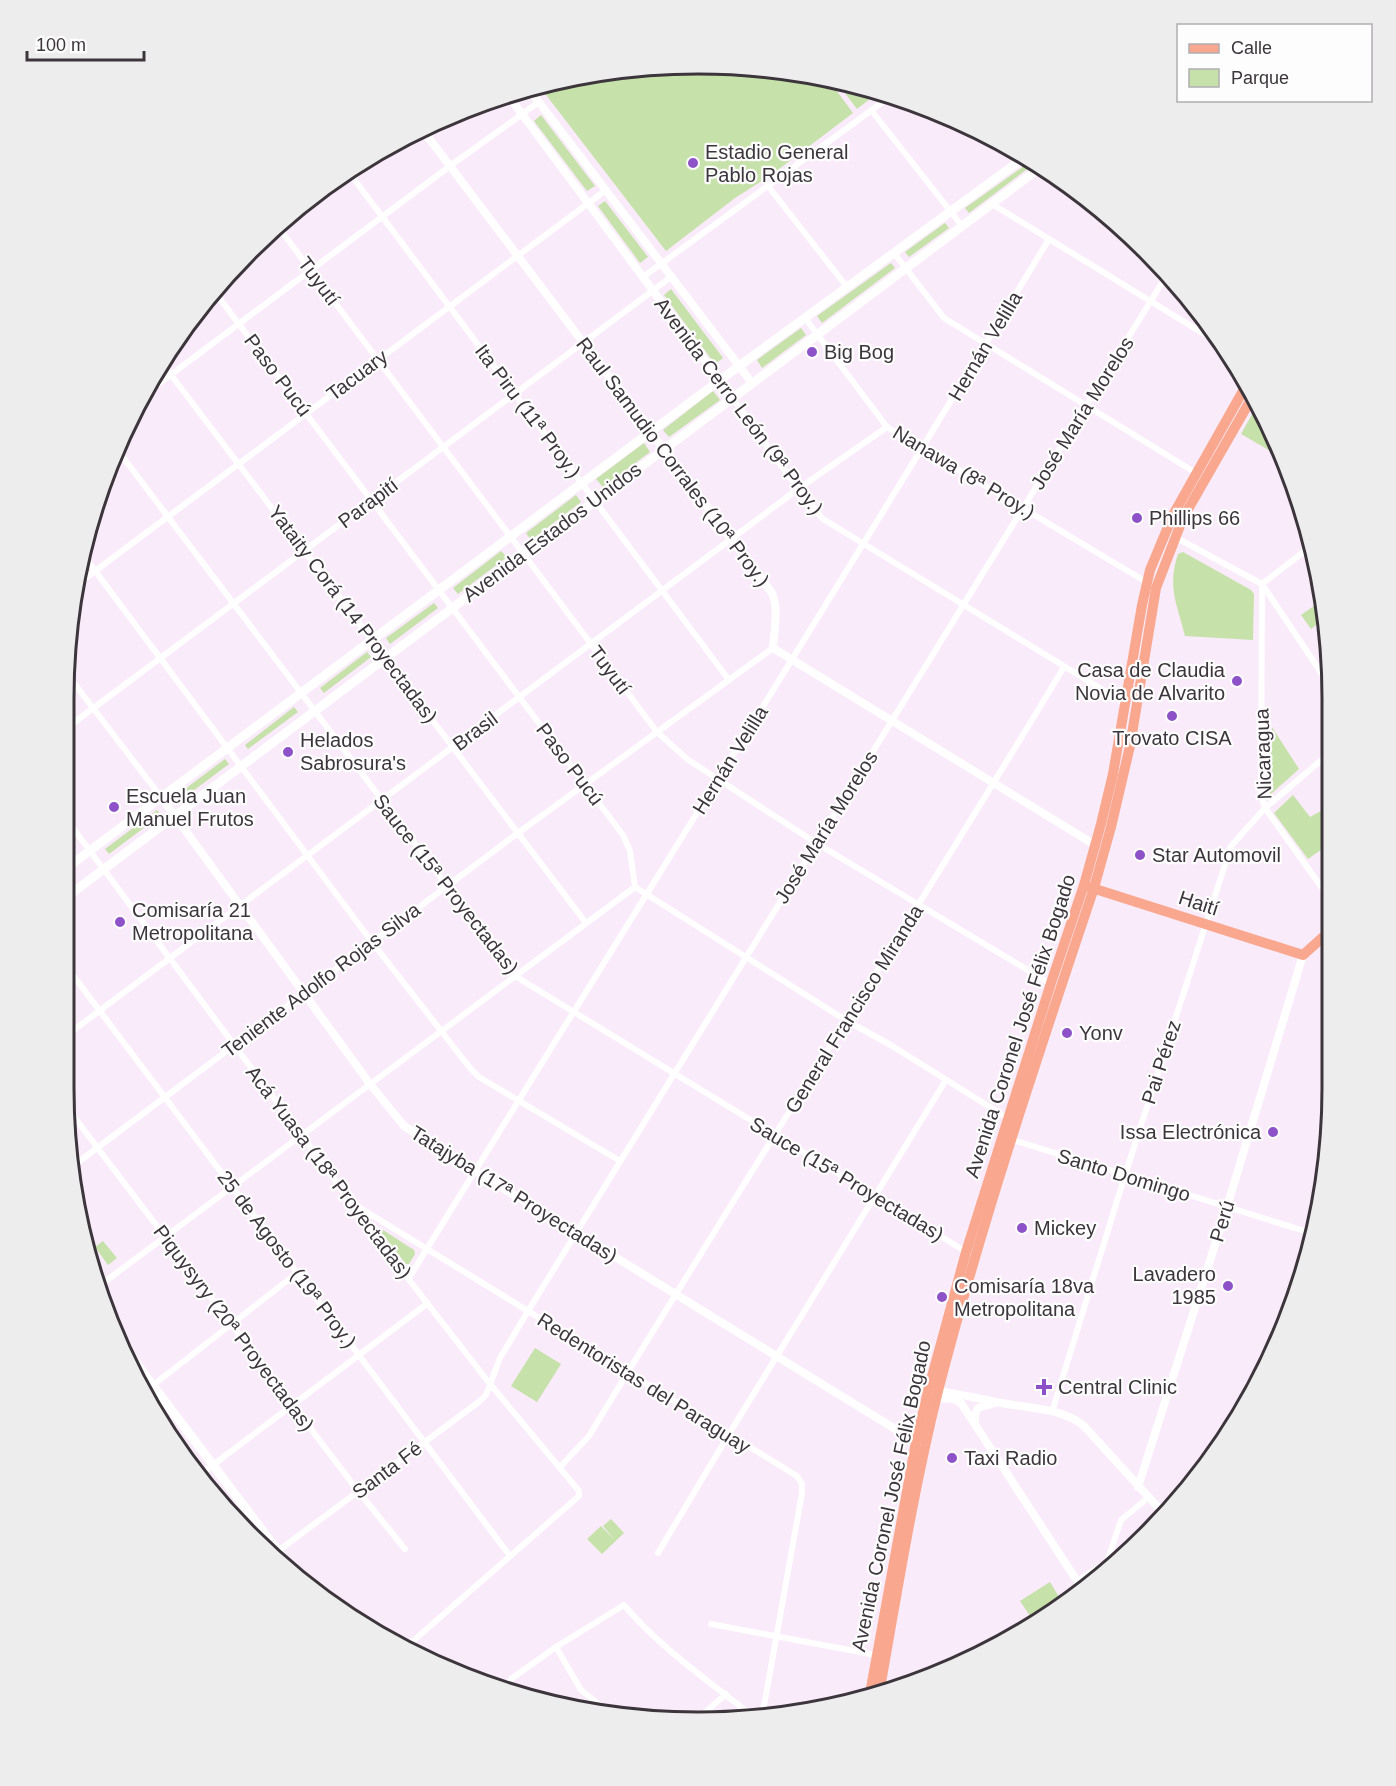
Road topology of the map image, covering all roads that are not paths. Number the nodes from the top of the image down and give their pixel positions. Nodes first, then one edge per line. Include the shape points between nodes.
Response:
1 (534, 96) edge
2 (513, 102) edge
3 (539, 102) junction
4 (883, 102) edge
5 (872, 110) junction
6 (522, 114) junction
7 (427, 136) edge
8 (1018, 162) edge
9 (450, 166) junction
10 (1034, 172) edge
11 (353, 178) edge
12 (768, 186) junction
13 (606, 190) junction
14 (588, 203) junction
15 (992, 204) junction
16 (951, 212) junction
17 (382, 217) junction
18 (962, 226) junction
19 (282, 232) edge
20 (1049, 239) junction
21 (894, 253) junction
22 (517, 255) junction
23 (662, 264) junction
24 (905, 268) junction
25 (311, 270) junction
26 (644, 277) junction
27 (671, 277) junction
28 (1163, 281) edge
29 (847, 287) junction
30 (653, 290) junction
31 (219, 298) edge
32 (1150, 302) junction
33 (449, 306) junction
34 (805, 318) junction
35 (239, 324) junction
36 (818, 334) junction
37 (1205, 335) edge
38 (583, 343) junction
39 (986, 344) junction
40 (378, 360) junction
41 (739, 366) junction
42 (167, 370) edge
43 (171, 374) junction
44 (720, 380) junction
45 (752, 383) junction
46 (159, 384) edge
47 (1242, 392) edge
48 (515, 393) junction
49 (732, 397) junction
50 (1248, 404) edge
51 (1086, 406) junction
52 (306, 413) junction
53 (887, 427) junction
54 (650, 432) junction
55 (443, 447) junction
56 (923, 447) junction
57 (663, 449) junction
58 (122, 456) edge
59 (239, 464) junction
60 (1196, 473) junction
61 (582, 483) junction
62 (798, 489) junction
63 (372, 500) junction
64 (595, 500) junction
65 (1024, 508) junction
66 (167, 517) junction
67 (1170, 534) junction
68 (510, 537) junction
69 (731, 539) junction
70 (864, 545) junction
71 (305, 550) junction
72 (1305, 551) edge
73 (523, 554) junction
74 (88, 562) edge
75 (95, 571) junction
76 (85, 579) edge
77 (1262, 584) junction
78 (1151, 585) junction
79 (440, 589) junction
80 (662, 591) junction
81 (233, 604) junction
82 (963, 605) junction
83 (453, 607) junction
84 (372, 640) junction
85 (591, 644) junction
86 (773, 648) junction
87 (386, 657) junction
88 (160, 658) junction
89 (792, 661) junction
90 (1064, 667) junction
91 (1321, 674) edge
92 (729, 680) junction
93 (74, 684) edge
94 (301, 693) junction
95 (520, 697) junction
96 (1126, 705) junction
97 (93, 709) junction
98 (314, 711) junction
99 (892, 721) junction
100 (74, 723) edge
101 (657, 732) junction
102 (454, 747) junction
103 (227, 748) junction
104 (1322, 759) edge
105 (240, 766) junction
106 (719, 779) junction
107 (585, 784) junction
108 (994, 784) junction
109 (161, 797) junction
110 (382, 801) junction
111 (1264, 808) junction
112 (175, 816) junction
113 (74, 830) edge
114 (518, 832) junction
115 (816, 843) junction
116 (1095, 845) junction
117 (89, 851) junction
118 (308, 856) junction
119 (74, 862) edge
120 (103, 869) junction
121 (447, 886) junction
122 (1089, 886) junction
123 (635, 887) junction
124 (1322, 888) edge
125 (74, 891) edge
126 (645, 894) junction
127 (242, 905) junction
128 (920, 905) junction
129 (586, 923) junction
130 (1204, 924) junction
131 (1322, 938) edge
132 (372, 942) junction
133 (1303, 955) junction
134 (746, 956) junction
135 (170, 959) junction
136 (515, 976) junction
137 (74, 977) edge
138 (1055, 986) junction
139 (304, 993) junction
140 (100, 1011) junction
141 (573, 1011) junction
142 (847, 1021) junction
143 (74, 1030) edge
144 (441, 1031) junction
145 (234, 1045) junction
146 (674, 1073) junction
147 (946, 1080) junction
148 (370, 1084) junction
149 (165, 1097) junction
150 (519, 1099) junction
151 (75, 1118) edge
152 (1013, 1121) junction
153 (774, 1134) junction
154 (302, 1135) junction
155 (1008, 1138) junction
156 (97, 1148) junction
157 (620, 1161) junction
158 (78, 1162) edge
159 (475, 1171) junction
160 (1125, 1175) junction
161 (232, 1186) junction
162 (875, 1196) junction
163 (353, 1203) junction
164 (1227, 1207) junction
165 (1306, 1231) edge
166 (575, 1233) junction
167 (165, 1237) junction
168 (427, 1249) junction
169 (971, 1255) junction
170 (297, 1273) junction
171 (409, 1278) junction
172 (105, 1282) edge
173 (676, 1295) junction
174 (428, 1303) junction
175 (528, 1311) junction
176 (231, 1324) junction
177 (359, 1355) junction
178 (777, 1356) junction
179 (140, 1368) edge
180 (628, 1373) junction
181 (490, 1384) junction
182 (153, 1385) junction
183 (150, 1387) edge
184 (932, 1395) junction
185 (996, 1402) junction
186 (293, 1405) junction
187 (1052, 1412) junction
188 (976, 1425) junction
189 (729, 1434) junction
190 (424, 1442) junction
191 (921, 1444) junction
192 (213, 1465) junction
193 (560, 1467) junction
194 (205, 1471) edge
195 (1138, 1487) junction
196 (358, 1491) junction
197 (1149, 1497) junction
198 (1160, 1509) edge
199 (264, 1538) edge
200 (405, 1549) dead end
201 (278, 1551) edge
202 (658, 1553) dead end
203 (510, 1556) junction
204 (1108, 1560) edge
205 (1078, 1583) edge
206 (711, 1624) dead end
207 (777, 1636) junction
208 (411, 1642) edge
209 (556, 1647) junction
210 (876, 1655) junction
211 (509, 1683) edge
212 (881, 1685) edge
213 (871, 1688) edge
214 (726, 1694) junction
215 (599, 1704) edge
216 (761, 1709) edge
217 (748, 1710) edge
218 (706, 1712) edge

1 - 3 street, Avenida Cerro León (9ª Proy.)
2 - 6 street, Avenida Cerro León (9ª Proy.)
3 - 6 street
3 - 13 street, Avenida Cerro León (9ª Proy.)
4 - 5 street
5 - 12 street
5 - 16 street
6 - 9 street
6 - 14 street, Avenida Cerro León (9ª Proy.)
7 - 9 street, Raul Samudio Corrales (10ª Proy.)
8 - 16 main road, Avenida Estados Unidos
9 - 17 street
9 - 22 street, Raul Samudio Corrales (10ª Proy.)
10 - 15 main road, Avenida Estados Unidos
11 - 17 street, Ita Piru (11ª Proy.)
12 - 23 street
12 - 29 street
13 - 14 street, Tacuary
13 - 23 street, Avenida Cerro León (9ª Proy.)
14 - 22 street, Tacuary
14 - 26 street, Avenida Cerro León (9ª Proy.)
15 - 18 main road, Avenida Estados Unidos
15 - 20 street
16 - 18 street
16 - 21 main road, Avenida Estados Unidos
17 - 25 street
17 - 33 street, Ita Piru (11ª Proy.)
18 - 24 main road, Avenida Estados Unidos
19 - 25 street, Tuyutí
20 - 32 street
20 - 39 street, Hernán Velilla
21 - 24 street
21 - 29 main road, Avenida Estados Unidos
22 - 33 street, Tacuary
22 - 38 street, Raul Samudio Corrales (10ª Proy.)
23 - 26 street
23 - 27 street, Avenida Cerro León (9ª Proy.)
24 - 36 main road, Avenida Estados Unidos
24 - 39 street via 944,318
25 - 35 street
25 - 40 street, Tuyutí
26 - 30 street, Avenida Cerro León (9ª Proy.)
27 - 30 street, Parapití
27 - 41 street, Avenida Cerro León (9ª Proy.)
28 - 32 street, José María Morelos
29 - 34 main road, Avenida Estados Unidos
30 - 38 street, Parapití
30 - 44 street, Avenida Cerro León (9ª Proy.)
31 - 35 street, Paso Pucú
32 - 37 street
32 - 51 street, José María Morelos
33 - 40 street, Tacuary
33 - 48 street, Ita Piru (11ª Proy.)
34 - 36 street, Nanawa (8ª Proy.)
34 - 41 main road, Avenida Estados Unidos
35 - 43 street
35 - 52 street, Paso Pucú
36 - 45 main road, Avenida Estados Unidos
36 - 53 street, Nanawa (8ª Proy.)
38 - 48 street, Parapití
38 - 54 street, Raul Samudio Corrales (10ª Proy.)
39 - 51 street
39 - 56 street, Hernán Velilla
40 - 52 street, Tacuary
40 - 55 street, Tuyutí
41 - 44 main road, Avenida Estados Unidos
41 - 45 street, Avenida Cerro León (9ª Proy.)
42 - 43 street, Yataity Corá (14 Proyectadas)
43 - 46 street
43 - 59 street, Yataity Corá (14 Proyectadas)
44 - 49 street, Avenida Cerro León (9ª Proy.)
44 - 54 main road, Avenida Estados Unidos
45 - 49 main road, Avenida Estados Unidos
47 - 60 main road, Avenida Coronel José Félix Bogado
48 - 55 street, Parapití
48 - 61 street, Ita Piru (11ª Proy.)
49 - 57 main road, Avenida Estados Unidos
49 - 62 street, Avenida Cerro León (9ª Proy.)
50 - 67 main road, Avenida Coronel José Félix Bogado
51 - 60 street
51 - 65 street, José María Morelos
52 - 59 street, Tacuary
52 - 63 street, Paso Pucú
53 - 56 street, Nanawa (8ª Proy.)
53 - 62 street, Brasil
54 - 57 street, Raul Samudio Corrales (10ª Proy.)
54 - 61 main road, Avenida Estados Unidos
55 - 63 street, Parapití
55 - 68 street, Tuyutí
56 - 65 street, Nanawa (8ª Proy.)
56 - 70 street, Hernán Velilla
57 - 64 main road, Avenida Estados Unidos
57 - 69 street, Raul Samudio Corrales (10ª Proy.)
58 - 66 street, Sauce (15ª Proyectadas)
59 - 66 street, Tacuary
59 - 71 street, Yataity Corá (14 Proyectadas)
60 - 67 main road, Avenida Coronel José Félix Bogado
61 - 64 street, Ita Piru (11ª Proy.)
61 - 68 main road, Avenida Estados Unidos
62 - 69 street, Brasil
62 - 70 street, Avenida Cerro León (9ª Proy.) via 823,519
63 - 71 street, Parapití
63 - 79 street, Paso Pucú
64 - 73 main road, Avenida Estados Unidos
64 - 80 street, Ita Piru (11ª Proy.)
65 - 78 street, Nanawa (8ª Proy.)
65 - 82 street, José María Morelos
66 - 75 street, Tacuary
66 - 81 street, Sauce (15ª Proyectadas)
67 - 77 street
67 - 78 main road, Avenida Coronel José Félix Bogado
68 - 73 street, Tuyutí
68 - 79 main road, Avenida Estados Unidos
69 - 80 street, Brasil
69 - 86 street, Raul Samudio Corrales (10ª Proy.) via 774,599
70 - 82 street, Avenida Cerro León (9ª Proy.)
70 - 89 street, Hernán Velilla
71 - 81 street, Parapití
71 - 84 street, Yataity Corá (14 Proyectadas)
72 - 77 street
73 - 83 main road, Avenida Estados Unidos
73 - 85 street, Tuyutí
74 - 75 street
75 - 76 street, Tacuary
75 - 88 street
77 - 91 street
77 - 111 street, Nicaragua
78 - 96 main road, Avenida Coronel José Félix Bogado
78 - 122 main road, Avenida Coronel José Félix Bogado via 1130,746 1111,826
79 - 83 street, Paso Pucú
79 - 84 main road, Avenida Estados Unidos
80 - 85 street, Brasil
80 - 92 street, Ita Piru (11ª Proy.)
81 - 88 street, Parapití
81 - 94 street, Sauce (15ª Proyectadas)
82 - 90 street, Avenida Cerro León (9ª Proy.)
82 - 99 street, José María Morelos
83 - 87 main road, Avenida Estados Unidos
83 - 95 street, Paso Pucú
84 - 87 street, Yataity Corá (14 Proyectadas)
84 - 94 main road, Avenida Estados Unidos
85 - 95 street, Brasil
85 - 101 street, Tuyutí
86 - 89 street
86 - 92 street, Teniente Adolfo Rojas Silva
87 - 98 main road, Avenida Estados Unidos
87 - 102 street, Yataity Corá (14 Proyectadas)
88 - 97 street, Parapití
88 - 103 street
89 - 99 street
89 - 106 street, Hernán Velilla
90 - 96 street, Avenida Cerro León (9ª Proy.)
90 - 108 street, General Francisco Miranda
92 - 101 street, Teniente Adolfo Rojas Silva
93 - 97 street, Tatajyba (17ª Proyectadas)
94 - 98 street, Sauce (15ª Proyectadas)
94 - 103 main road, Avenida Estados Unidos
95 - 102 street, Brasil
95 - 107 street, Paso Pucú
96 - 116 main road, Avenida Coronel José Félix Bogado
97 - 100 street, Parapití
97 - 109 street, Tatajyba (17ª Proyectadas)
98 - 105 main road, Avenida Estados Unidos
98 - 110 street, Sauce (15ª Proyectadas)
99 - 108 street
99 - 115 street, José María Morelos
101 - 106 street, Tuyutí via 687,759
101 - 107 street, Teniente Adolfo Rojas Silva
102 - 110 street, Brasil
102 - 114 street, Yataity Corá (14 Proyectadas)
103 - 105 street
103 - 109 main road, Avenida Estados Unidos
104 - 111 street, Pai Pérez
105 - 112 main road, Avenida Estados Unidos
105 - 118 street
106 - 115 street, Tuyutí
106 - 126 street, Hernán Velilla
107 - 114 street, Teniente Adolfo Rojas Silva
107 - 123 street, Paso Pucú via 623,835 630,850
108 - 116 street
108 - 128 street, General Francisco Miranda
109 - 112 street, Tatajyba (17ª Proyectadas)
109 - 117 main road, Avenida Estados Unidos
110 - 118 street, Brasil
110 - 121 street, Sauce (15ª Proyectadas)
111 - 124 street, Nicaragua
111 - 130 street, Pai Pérez via 1231,846
112 - 120 main road, Avenida Estados Unidos
112 - 127 street, Tatajyba (17ª Proyectadas)
113 - 117 street, Acá Yuasa (18ª Proyectadas)
114 - 121 street, Teniente Adolfo Rojas Silva
114 - 129 street, Yataity Corá (14 Proyectadas)
115 - 128 street, Tuyutí
115 - 134 street, José María Morelos
116 - 122 main road, Avenida Coronel José Félix Bogado
117 - 119 main road, Avenida Estados Unidos
117 - 120 street, Acá Yuasa (18ª Proyectadas)
118 - 127 street, Brasil
118 - 132 street
120 - 125 main road, Avenida Estados Unidos
120 - 135 street, Acá Yuasa (18ª Proyectadas)
121 - 132 street, Teniente Adolfo Rojas Silva
121 - 136 street, Sauce (15ª Proyectadas)
122 - 130 main road, Haití
122 - 138 main road, Avenida Coronel José Félix Bogado
123 - 126 street
123 - 129 street
126 - 134 street
126 - 141 street, Hernán Velilla
127 - 135 street, Brasil
127 - 139 street, Tatajyba (17ª Proyectadas)
128 - 138 street, Tuyutí
128 - 142 street, General Francisco Miranda
129 - 136 street
130 - 133 main road, Haití
130 - 160 street, Pai Pérez
131 - 133 main road
132 - 139 street, Teniente Adolfo Rojas Silva
132 - 144 street
133 - 164 street, Perú
134 - 142 street
134 - 146 street, José María Morelos
135 - 140 street, Brasil
135 - 145 street, Acá Yuasa (18ª Proyectadas)
136 - 141 street, Sauce (15ª Proyectadas)
136 - 144 street
137 - 140 street, 25 de Agosto (19ª Proy.)
138 - 152 main road, Avenida Coronel José Félix Bogado
139 - 145 street, Teniente Adolfo Rojas Silva
139 - 148 street, Tatajyba (17ª Proyectadas)
140 - 143 street, Brasil
140 - 149 street, 25 de Agosto (19ª Proy.)
141 - 146 street, Sauce (15ª Proyectadas)
141 - 150 street, Hernán Velilla
142 - 147 street
142 - 153 street, General Francisco Miranda
144 - 148 street
144 - 150 street via 479,1077
145 - 149 street, Teniente Adolfo Rojas Silva
145 - 154 street, Acá Yuasa (18ª Proyectadas)
146 - 153 street, Sauce (15ª Proyectadas)
146 - 157 street, José María Morelos
147 - 152 street
147 - 162 street
148 - 154 street
148 - 159 street, Tatajyba (17ª Proyectadas) via 404,1126
149 - 156 street, Teniente Adolfo Rojas Silva
149 - 161 street, 25 de Agosto (19ª Proy.)
150 - 157 street
150 - 159 street, Hernán Velilla
151 - 156 street, Piquysyry (20ª Proyectadas)
152 - 155 main road, Avenida Coronel José Félix Bogado
153 - 162 street, Sauce (15ª Proyectadas)
153 - 173 street, General Francisco Miranda
154 - 161 street
154 - 163 street, Acá Yuasa (18ª Proyectadas)
155 - 160 street, Santo Domingo
155 - 169 main road, Avenida Coronel José Félix Bogado
156 - 158 street, Teniente Adolfo Rojas Silva
156 - 167 street, Piquysyry (20ª Proyectadas)
157 - 166 street, José María Morelos
159 - 166 street, Tatajyba (17ª Proyectadas)
159 - 168 street, Hernán Velilla
160 - 164 street, Santo Domingo
160 - 187 street, Pai Pérez
161 - 167 street
161 - 170 street, 25 de Agosto (19ª Proy.)
162 - 169 street, Sauce (15ª Proyectadas)
162 - 178 street
163 - 168 street, Redentoristas del Paraguay
163 - 171 street, Acá Yuasa (18ª Proyectadas)
164 - 165 street, Santo Domingo
164 - 195 street, Perú
166 - 173 street, Tatajyba (17ª Proyectadas)
166 - 175 street, José María Morelos
167 - 172 street
167 - 176 street, Piquysyry (20ª Proyectadas)
168 - 171 street, Hernán Velilla
168 - 175 street, Redentoristas del Paraguay
169 - 184 main road, Avenida Coronel José Félix Bogado
170 - 176 street
170 - 177 street, 25 de Agosto (19ª Proy.)
171 - 174 street, Acá Yuasa (18ª Proyectadas)
173 - 178 street, Tatajyba (17ª Proyectadas)
173 - 180 street, General Francisco Miranda
174 - 177 street
174 - 181 street, Acá Yuasa (18ª Proyectadas)
175 - 180 street, Redentoristas del Paraguay
175 - 181 street, José María Morelos via 500,1358
176 - 182 street
176 - 186 street, Piquysyry (20ª Proyectadas)
177 - 186 street
177 - 190 street, 25 de Agosto (19ª Proy.)
178 - 189 street
178 - 191 street, Tatajyba (17ª Proyectadas)
179 - 182 main road
180 - 189 street, Redentoristas del Paraguay
180 - 193 street, General Francisco Miranda via 589,1436
181 - 190 street, Santa Fé via 480,1401
181 - 193 street, Acá Yuasa (18ª Proyectadas)
182 - 183 street
182 - 192 main road
184 - 185 street via 954,1393
184 - 188 street via 961,1403
184 - 191 main road, Avenida Coronel José Félix Bogado
185 - 187 street
185 - 188 street via 978,1408
186 - 192 street
186 - 196 street, Piquysyry (20ª Proyectadas)
187 - 195 street via 1083,1425
188 - 205 street
189 - 202 street
189 - 207 street, Redentoristas del Paraguay via 797,1476 802,1484
190 - 196 street, Santa Fé
190 - 203 street, 25 de Agosto (19ª Proy.)
191 - 210 main road, Avenida Coronel José Félix Bogado
191 - 212 main road, Avenida Coronel José Félix Bogado
192 - 194 street
192 - 199 main road
193 - 203 street, Acá Yuasa (18ª Proyectadas) via 580,1494
195 - 197 street
196 - 200 street, Piquysyry (20ª Proyectadas)
196 - 201 street, Santa Fé
197 - 198 street
197 - 204 street via 1121,1520
203 - 208 street
206 - 207 street
207 - 210 street
207 - 216 street
209 - 211 street
209 - 214 street via 624,1605 687,1666
209 - 215 street via 581,1690
210 - 213 main road, Avenida Coronel José Félix Bogado
214 - 217 street
214 - 218 street

